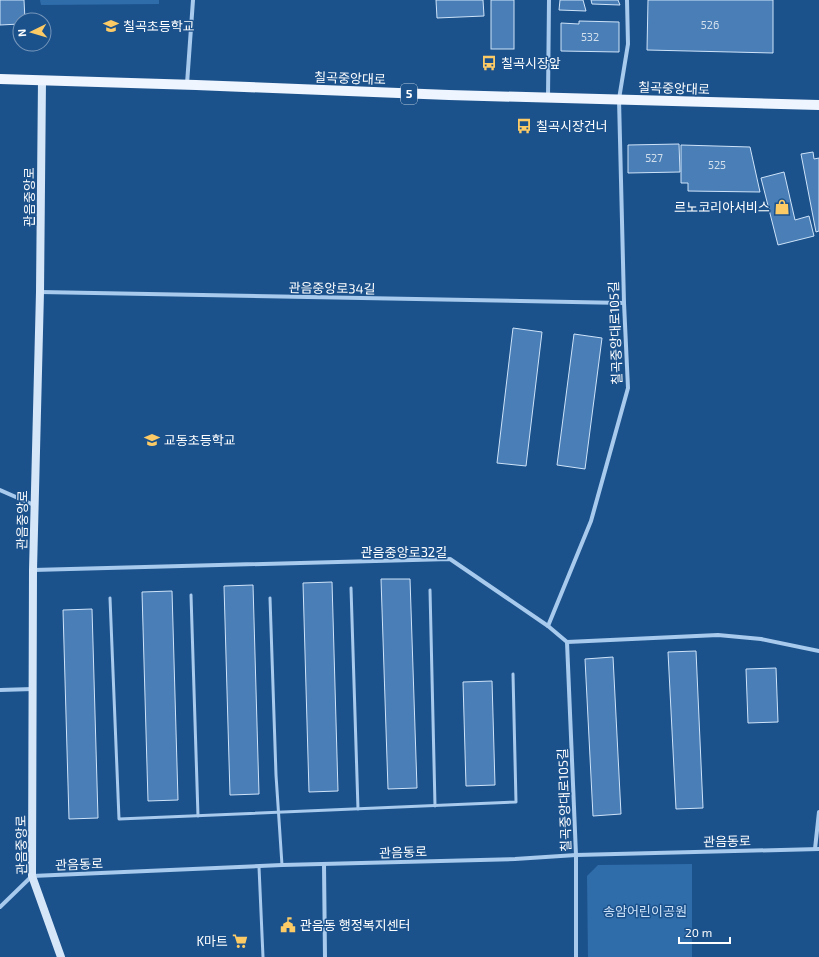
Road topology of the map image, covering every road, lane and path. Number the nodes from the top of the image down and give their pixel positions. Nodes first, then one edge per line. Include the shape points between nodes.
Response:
1 (193, 0) edge
2 (549, 0) edge
3 (628, 0) edge
4 (0, 79) edge
5 (42, 80) junction
6 (187, 84) junction
7 (548, 98) junction
8 (619, 99) junction
9 (819, 105) edge
10 (40, 292) junction
11 (624, 303) junction
12 (0, 490) edge
13 (34, 505) junction
14 (33, 570) junction
15 (351, 588) dead end
16 (430, 590) dead end
17 (191, 595) dead end
18 (110, 598) dead end
19 (270, 598) dead end
20 (548, 626) junction
21 (567, 642) junction
22 (819, 651) edge
23 (512, 674) dead end
24 (33, 689) junction
25 (0, 690) edge
26 (435, 806) junction
27 (358, 809) junction
28 (279, 812) junction
29 (819, 812) edge
30 (198, 816) junction
31 (817, 849) edge
32 (576, 855) junction
33 (324, 865) junction
34 (259, 866) junction
35 (282, 866) junction
36 (32, 876) junction
37 (0, 907) edge
38 (61, 957) edge
39 (263, 957) edge
40 (325, 957) edge
41 (576, 957) edge

1 - 6 street
2 - 7 street
3 - 8 street, 칠곡중앙대로105길 via 628,44
4 - 5 main road, 칠곡중앙대로 / 5
5 - 6 main road, 칠곡중앙대로 / 5
5 - 10 main road, 관음중앙로
6 - 7 main road, 칠곡중앙대로 / 5
7 - 8 main road, 칠곡중앙대로 / 5
8 - 9 main road, 칠곡중앙대로 / 5
8 - 11 street, 칠곡중앙대로105길
10 - 11 street, 관음중앙로34길
10 - 13 main road, 관음중앙로
11 - 20 street, 칠곡중앙대로105길 via 628,388 591,521
12 - 13 street
13 - 14 main road, 관음중앙로
14 - 20 street, 관음중앙로32길 via 450,559
14 - 24 main road, 관음중앙로
15 - 27 lane
16 - 26 lane
17 - 30 lane
18 - 30 lane via 119,819
19 - 28 lane
20 - 21 street, 관음중앙로32길
21 - 22 street via 718,635 761,639
21 - 32 street, 칠곡중앙대로105길
23 - 26 lane via 516,802
24 - 25 street
24 - 36 main road, 관음중앙로
26 - 27 lane
27 - 28 lane
28 - 30 lane
28 - 35 lane
29 - 31 street
31 - 32 street, 관음동로
32 - 33 street, 관음동로
32 - 41 street, 칠곡중앙대로105길
33 - 35 street, 관음동로
33 - 40 street
34 - 35 street, 관음동로
34 - 36 street, 관음동로
34 - 39 lane
36 - 37 street
36 - 38 main road, 관음중앙로

